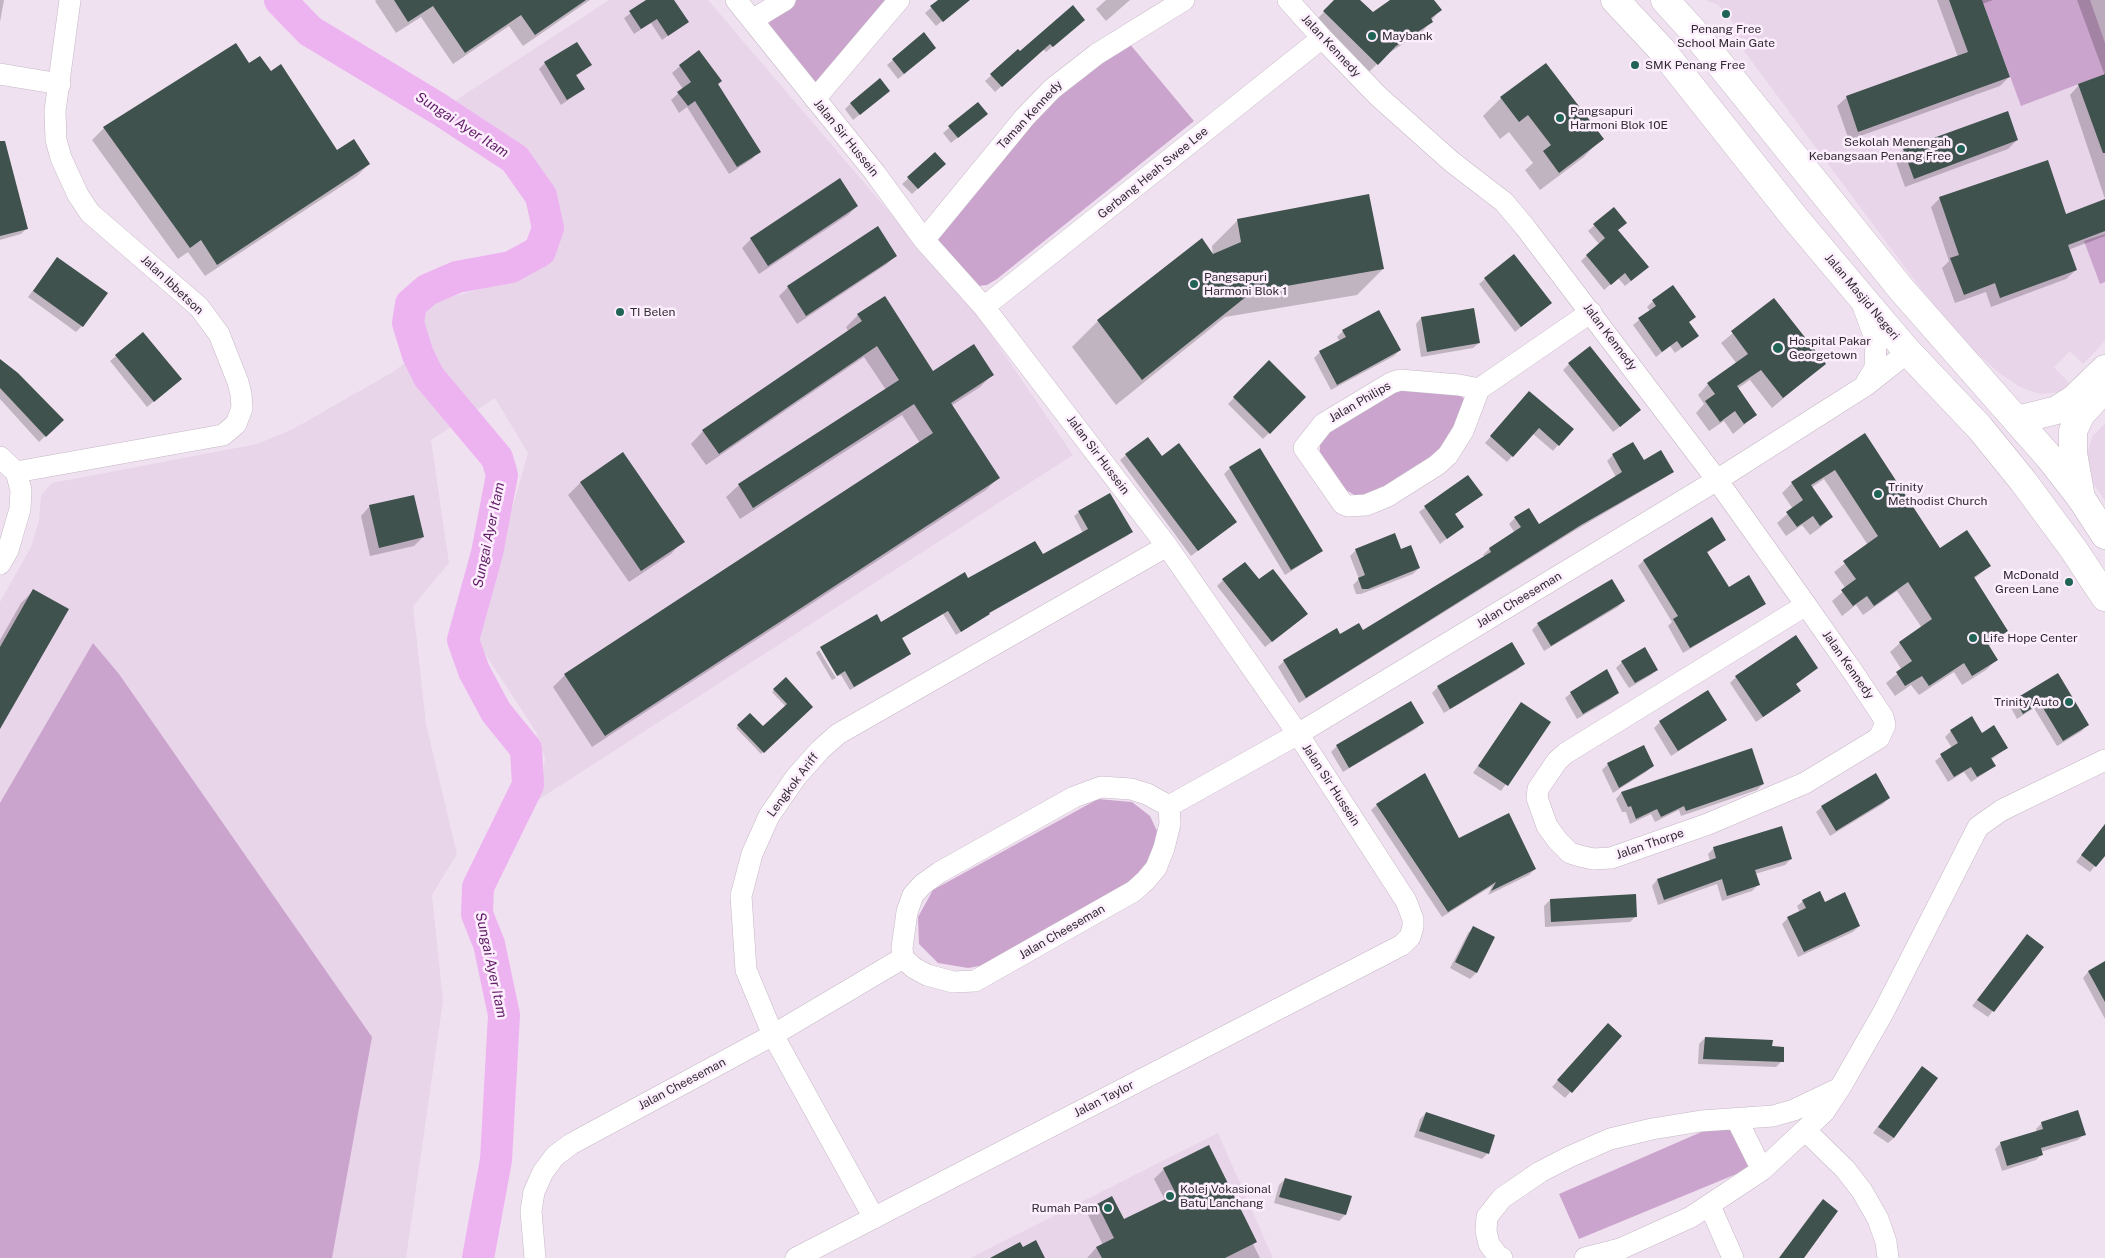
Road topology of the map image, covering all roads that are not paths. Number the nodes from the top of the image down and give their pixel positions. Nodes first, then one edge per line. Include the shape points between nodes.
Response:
1 (70, 0) edge
2 (736, 0) edge
3 (785, 0) edge
4 (899, 0) edge
5 (1184, 0) edge
6 (1288, 0) edge
7 (1615, 0) edge
8 (1664, 0) edge
9 (752, 20) junction
10 (1322, 38) junction
11 (0, 74) edge
12 (60, 84) junction
13 (815, 99) junction
14 (924, 240) junction
15 (1902, 290) junction
16 (1858, 293) junction
17 (984, 307) junction
18 (1591, 312) junction
19 (1908, 352) junction
20 (2105, 369) edge
21 (1865, 386) junction
22 (2105, 388) edge
23 (1479, 389) junction
24 (2017, 420) junction
25 (0, 457) edge
26 (16, 472) junction
27 (1717, 480) junction
28 (2081, 498) junction
29 (2105, 535) edge
30 (1167, 546) junction
31 (0, 564) edge
32 (2105, 597) edge
33 (1806, 605) junction
34 (1882, 717) joint
35 (1298, 734) junction
36 (2105, 760) edge
37 (1169, 806) junction
38 (1410, 937) joint
39 (903, 958) junction
40 (772, 1035) junction
41 (1840, 1088) junction
42 (1737, 1120) junction
43 (1805, 1130) junction
44 (1762, 1170) junction
45 (1710, 1206) junction
46 (874, 1218) junction
47 (535, 1258) edge
48 (796, 1258) edge
49 (1502, 1258) edge
50 (1585, 1258) edge
51 (1733, 1258) edge
52 (1888, 1258) edge

1 - 12 street, Jalan Ibbetson
2 - 9 street, Jalan Sir Hussein
3 - 9 street
4 - 13 street
5 - 14 street, Taman Kennedy via 1097,54 1052,89
6 - 10 street, Jalan Kennedy
7 - 16 main road, Jalan Masjid Negeri via 1661,49
8 - 15 main road
9 - 13 street, Jalan Sir Hussein
10 - 17 street, Gerbang Heah Swee Lee
10 - 18 street, Jalan Kennedy via 1378,96 1504,202
11 - 12 street
12 - 26 street, Jalan Ibbetson via 55,111 56,140 78,195 90,212 199,307 218,334 231,361 242,408 236,424 223,435
13 - 14 street, Jalan Sir Hussein
14 - 17 street, Jalan Sir Hussein
15 - 19 main road via 1912,326
15 - 24 main road
16 - 19 main road, Jalan Masjid Negeri
16 - 21 street via 1876,341 1875,368
17 - 30 street, Jalan Sir Hussein
18 - 23 street
18 - 27 street, Jalan Kennedy
19 - 21 street, Jalan Cheeseman
19 - 32 main road, Jalan Masjid Negeri via 1980,428 2023,481
20 - 24 main road via 2074,399 2057,410
21 - 27 street, Jalan Cheeseman
22 - 28 main road via 2081,414 2073,431 2073,453
23 - 23 street, Jalan Philips via 1463,431 1448,455 1388,496 1366,505 1343,504 1304,448 1323,424 1391,383 1400,380 1459,384
24 - 28 main road
25 - 26 street
26 - 31 street via 21,490 20,509 8,550
27 - 33 street, Jalan Kennedy
27 - 35 street, Jalan Cheeseman
28 - 29 main road
30 - 35 street, Jalan Sir Hussein
30 - 40 street, Lengkok Ariff via 858,721 820,750 796,777 768,816 752,854 740,896 746,970
33 - 34 street, Jalan Kennedy
33 - 34 street, Jalan Thorpe via 1566,753 1538,790 1537,798 1547,826 1570,853 1593,859 1611,858 1708,824 1805,783 1879,738 1885,725
35 - 37 street, Jalan Cheeseman
35 - 38 street, Jalan Sir Hussein via 1412,912 1414,927
36 - 41 street via 2002,810 1978,827 1884,1013
37 - 39 street via 1131,789 1101,787 1074,797 940,872 913,895 907,912
37 - 39 street, Jalan Cheeseman via 1167,836 1156,868 1134,891 1091,916 975,980 952,982 927,976
38 - 46 street, Jalan Taylor via 1391,951
39 - 40 street, Jalan Cheeseman
40 - 46 street, Lengkok Ariff
40 - 47 street, Jalan Cheeseman via 571,1144 555,1156 543,1172 530,1211
41 - 42 street via 1794,1110
41 - 43 street via 1824,1112
42 - 44 street
42 - 49 street via 1701,1121 1610,1140 1540,1172 1502,1198 1488,1217 1486,1231 1489,1244
43 - 44 street
43 - 52 street via 1845,1169 1862,1191 1878,1219
44 - 45 street
45 - 50 street via 1620,1249
45 - 51 street
46 - 48 street, Jalan Taylor

